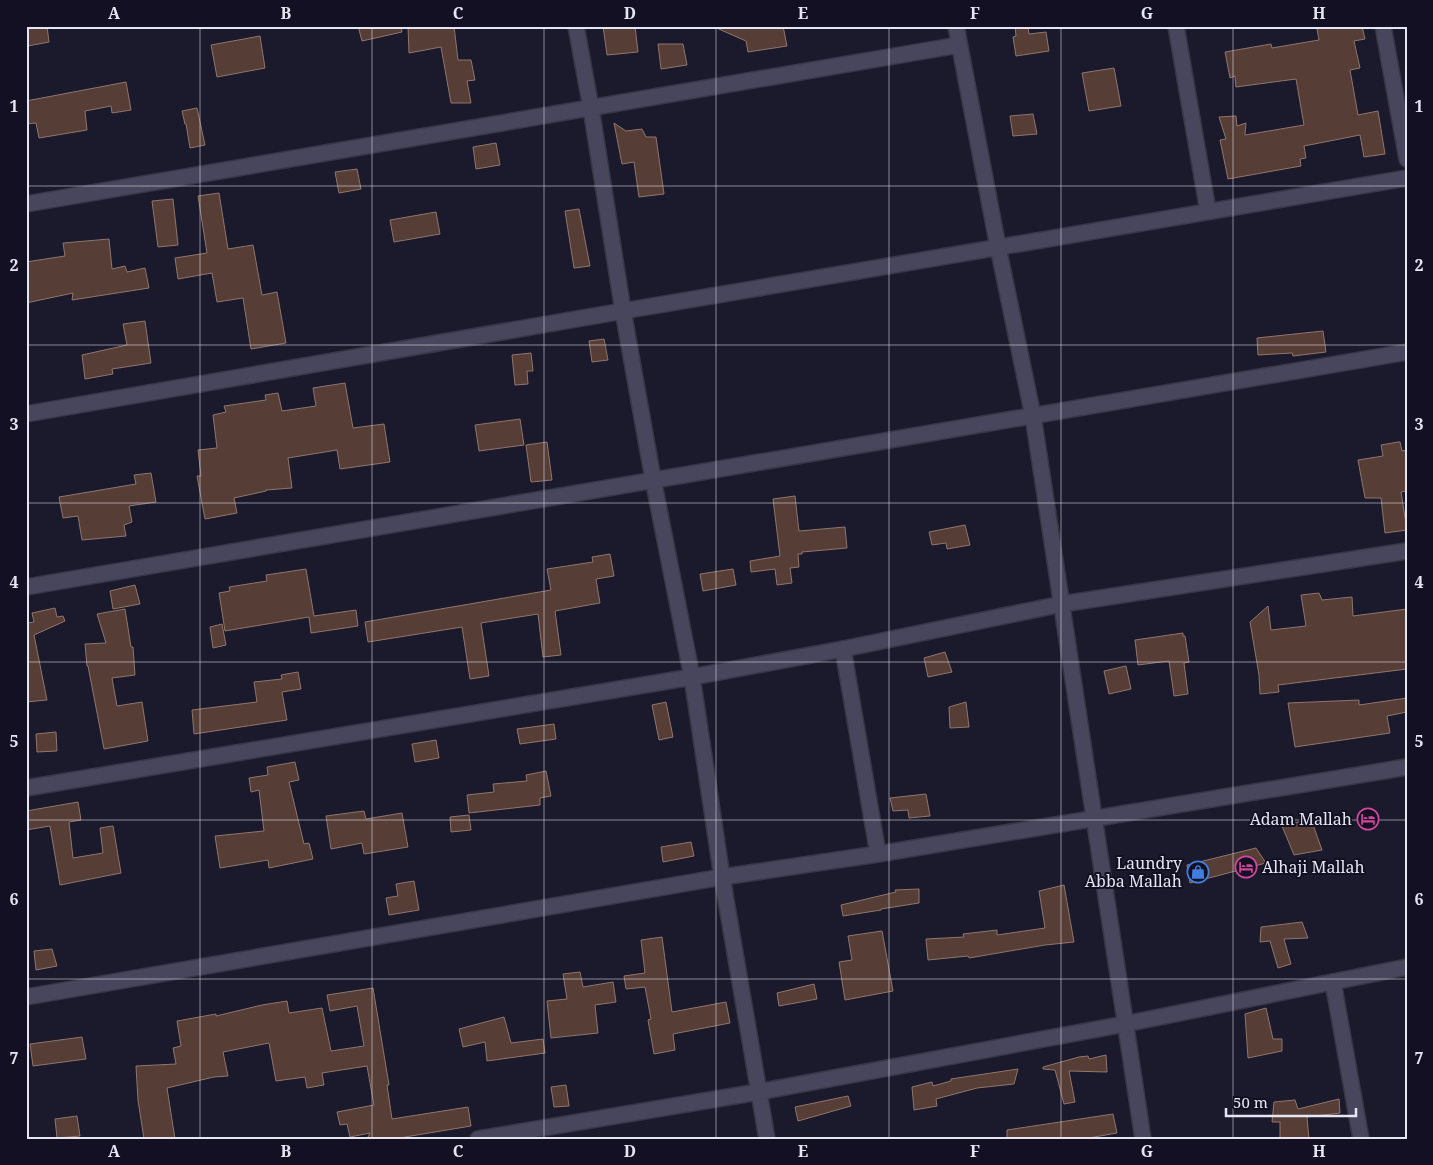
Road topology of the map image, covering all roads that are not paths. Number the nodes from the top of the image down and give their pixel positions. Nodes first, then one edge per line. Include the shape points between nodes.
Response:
1 (576, 26) edge
2 (956, 26) edge
3 (1176, 26) edge
4 (1383, 26) edge
5 (959, 45) junction
6 (591, 108) junction
7 (1407, 160) edge
8 (1407, 178) edge
9 (26, 204) edge
10 (1208, 211) junction
11 (998, 247) junction
12 (623, 311) junction
13 (1407, 352) edge
14 (26, 414) edge
15 (1033, 416) junction
16 (654, 479) junction
17 (1407, 551) edge
18 (26, 587) edge
19 (1062, 604) junction
20 (844, 649) junction
21 (692, 678) junction
22 (1407, 767) edge
23 (26, 788) edge
24 (1094, 818) junction
25 (878, 854) junction
26 (722, 878) junction
27 (1407, 967) edge
28 (1334, 982) junction
29 (26, 996) edge
30 (1125, 1024) junction
31 (758, 1092) junction
32 (478, 1139) edge
33 (767, 1139) edge
34 (1143, 1139) edge
35 (1361, 1139) edge

1 - 6 street
2 - 5 street
3 - 10 street
4 - 7 street
5 - 6 street
5 - 11 street
6 - 9 street
6 - 12 street
8 - 10 street
10 - 11 street
11 - 12 street
11 - 15 street
12 - 14 street
12 - 16 street
13 - 15 street
15 - 16 street
15 - 19 street
16 - 18 street
16 - 21 street
17 - 19 street
19 - 20 street
19 - 24 street
20 - 21 street
20 - 25 street
21 - 23 street
21 - 26 street
22 - 24 street
24 - 25 street
24 - 30 street
25 - 26 street
26 - 29 street
26 - 31 street
27 - 28 street
28 - 30 street
28 - 35 street
30 - 31 street
30 - 34 street
31 - 32 street
31 - 33 street

